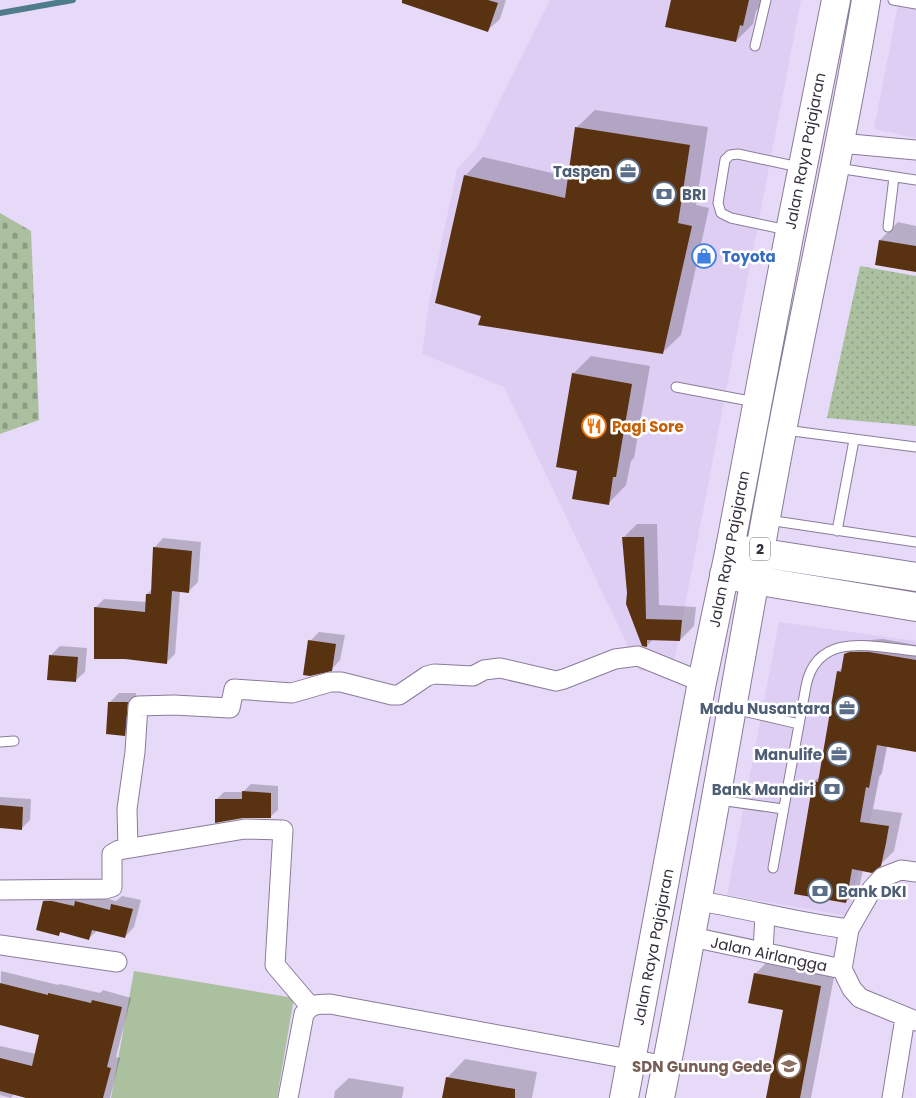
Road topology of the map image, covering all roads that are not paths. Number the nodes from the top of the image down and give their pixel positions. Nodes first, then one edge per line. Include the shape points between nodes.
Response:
1 (766, 0) edge
2 (836, 0) edge
3 (866, 0) edge
4 (893, 0) edge
5 (916, 4) edge
6 (755, 46) dead end
7 (916, 150) edge
8 (837, 155) junction
9 (802, 168) junction
10 (894, 177) junction
11 (916, 180) edge
12 (888, 227) dead end
13 (790, 231) junction
14 (676, 387) dead end
15 (757, 403) junction
16 (782, 430) junction
17 (854, 440) junction
18 (916, 447) edge
19 (766, 520) junction
20 (837, 531) junction
21 (916, 542) edge
22 (730, 548) junction
23 (760, 553) junction
24 (724, 575) junction
25 (916, 578) edge
26 (754, 580) junction
27 (916, 607) edge
28 (916, 651) edge
29 (702, 682) junction
30 (731, 709) junction
31 (798, 724) junction
32 (14, 741) dead end
33 (0, 742) edge
34 (716, 799) junction
35 (783, 809) junction
36 (128, 848) junction
37 (773, 868) dead end
38 (916, 872) edge
39 (0, 890) edge
40 (698, 901) junction
41 (765, 914) junction
42 (849, 929) junction
43 (692, 937) junction
44 (0, 945) edge
45 (763, 952) junction
46 (116, 962) dead end
47 (842, 969) junction
48 (310, 1006) junction
49 (910, 1019) edge
50 (632, 1059) junction
51 (666, 1066) junction
52 (288, 1098) edge
53 (624, 1098) edge
54 (660, 1098) edge
55 (892, 1098) edge

1 - 6 lane
2 - 9 main road, Jalan Raya Pajajaran / 2
3 - 8 main road, Jalan Raya Pajajaran / 2
4 - 5 lane
7 - 8 street
8 - 10 lane
8 - 16 main road, Jalan Raya Pajajaran / 2
9 - 13 main road, Jalan Raya Pajajaran / 2
9 - 13 lane via 738,154 724,160 718,203 721,212 731,218
10 - 11 lane
10 - 12 lane
13 - 15 main road, Jalan Raya Pajajaran / 2
14 - 15 lane
15 - 22 main road, Jalan Raya Pajajaran / 2
16 - 17 lane
16 - 19 main road, Jalan Raya Pajajaran / 2
17 - 18 lane
17 - 20 lane
19 - 20 lane
19 - 23 main road, Jalan Raya Pajajaran / 2
20 - 21 lane
22 - 23 main road
22 - 24 main road, Jalan Raya Pajajaran / 2
23 - 25 main road
23 - 26 main road, Jalan Raya Pajajaran / 2
24 - 26 main road
24 - 29 main road, Jalan Raya Pajajaran / 2
26 - 27 main road
26 - 30 main road, Jalan Raya Pajajaran / 2
28 - 31 lane via 847,646 823,654 808,674
29 - 36 street via 638,656 627,656 556,681 500,668 484,670 473,676 434,674 399,695 330,682 292,693 234,689 230,708 138,706 127,809
29 - 50 main road, Jalan Raya Pajajaran / 2
30 - 31 lane
30 - 34 main road, Jalan Raya Pajajaran / 2
31 - 35 lane
32 - 33 lane
34 - 35 lane
34 - 40 main road, Jalan Raya Pajajaran / 2
35 - 37 lane
36 - 39 street via 112,854 112,887
36 - 48 street via 245,829 283,830 275,965
38 - 42 street via 901,870 883,877 872,889
40 - 41 street
40 - 43 main road, Jalan Raya Pajajaran / 2
41 - 42 street via 816,926
41 - 45 street
42 - 47 street
43 - 45 street, Jalan Airlangga
43 - 51 main road, Jalan Raya Pajajaran / 2
44 - 46 street
45 - 47 street, Jalan Airlangga
47 - 49 street, Jalan Airlangga via 860,998
48 - 50 street via 330,1004
48 - 52 street via 304,1014
49 - 55 street
50 - 51 street
50 - 53 main road, Jalan Raya Pajajaran / 2
51 - 54 main road, Jalan Raya Pajajaran / 2

